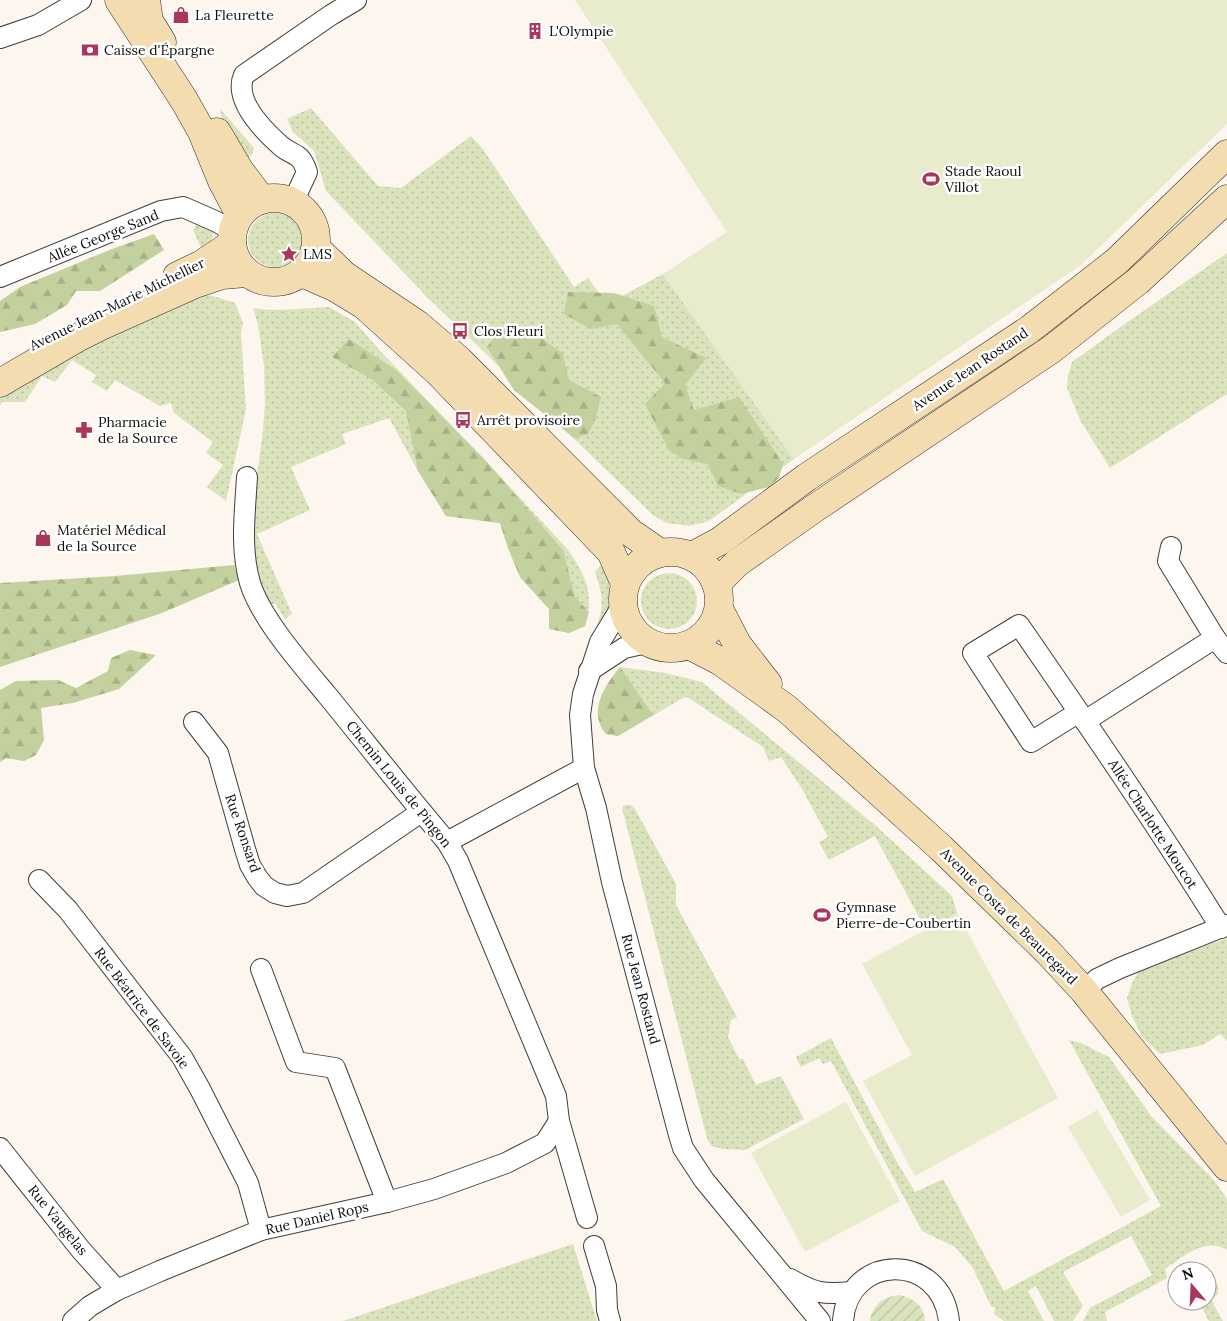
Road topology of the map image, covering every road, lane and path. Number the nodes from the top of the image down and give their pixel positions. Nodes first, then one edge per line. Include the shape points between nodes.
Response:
1 (81, 0) edge
2 (119, 0) edge
3 (146, 0) edge
4 (356, 0) edge
5 (0, 38) edge
6 (1227, 154) edge
7 (1227, 199) edge
8 (262, 200) junction
9 (293, 202) junction
10 (235, 230) junction
11 (316, 248) junction
12 (246, 273) junction
13 (302, 273) junction
14 (0, 277) edge
15 (0, 362) edge
16 (0, 383) edge
17 (247, 477) dead end
18 (1171, 547) dead end
19 (660, 552) junction
20 (692, 556) junction
21 (624, 595) junction
22 (717, 597) junction
23 (647, 643) junction
24 (689, 645) junction
25 (1221, 645) edge
26 (589, 671) junction
27 (787, 709) junction
28 (1082, 717) junction
29 (194, 722) dead end
30 (584, 768) junction
31 (422, 812) junction
32 (447, 842) junction
33 (39, 880) dead end
34 (1224, 927) edge
35 (261, 970) dead end
36 (1084, 991) junction
37 (559, 1121) junction
38 (0, 1148) edge
39 (1227, 1167) edge
40 (388, 1202) junction
41 (587, 1218) dead end
42 (261, 1230) junction
43 (594, 1246) dead end
44 (784, 1275) junction
45 (117, 1290) junction
46 (852, 1292) junction
47 (73, 1321) edge
48 (610, 1321) edge
49 (820, 1321) edge
50 (843, 1321) edge
51 (949, 1321) edge

1 - 5 street via 38,25
2 - 10 main road via 202,132 222,181
3 - 8 main road via 149,21 240,171
4 - 9 street via 244,75 241,83 241,92 262,128 304,162 307,172
6 - 20 main road, Avenue Jean Rostand via 1117,261 1030,328 807,477 720,541
7 - 22 main road via 1138,281 1052,349 737,563
8 - 9 main road via 278,198
8 - 10 main road via 251,205
9 - 11 main road via 308,214 316,231
10 - 12 main road via 236,259
10 - 14 street, Allée George Sand via 183,207 161,211
10 - 15 main road, Avenue Jean-Marie Michellier via 202,264
11 - 13 main road via 311,263
11 - 19 main road via 344,275 417,324 459,360 631,534
12 - 13 main road via 262,281 282,283
12 - 16 main road, Avenue Jean-Marie Michellier via 222,275 195,284 101,326
13 - 21 main road via 364,305 438,372 611,552
17 - 31 street, Chemin Louis de Pingon via 243,552 256,598 311,676
18 - 25 street, Allée Charlotte Moucot via 1168,561
19 - 20 main road
19 - 21 main road via 633,569
20 - 22 main road via 705,565 714,578
21 - 23 main road via 624,614 629,626
21 - 26 street, Rue Jean Rostand
22 - 24 main road via 713,624
22 - 27 main road, Avenue Costa de Beauregard via 736,644
23 - 24 main road via 661,648
23 - 26 street via 624,648
24 - 27 main road, Avenue Costa de Beauregard via 720,661
25 - 28 street, Allée Charlotte Moucot
26 - 30 street, Rue Jean Rostand via 580,715
27 - 36 main road, Avenue Costa de Beauregard via 941,848
28 - 28 street, Allée Charlotte Moucot via 1031,742 973,653 1020,624
28 - 34 street, Allée Charlotte Moucot
29 - 31 street, Rue Ronsard via 218,753 250,864 264,886 275,893 287,896 303,893
30 - 32 street
30 - 44 street, Rue Jean Rostand via 683,1148 704,1180
31 - 32 street, Chemin Louis de Pingon
32 - 37 street, Chemin Louis de Pingon via 458,861 556,1096
33 - 42 street, Rue Béatrice de Savoie via 68,910 182,1056 248,1183
34 - 36 street via 1120,968 1097,979
35 - 40 street via 296,1062 335,1068
36 - 39 main road, Avenue Costa de Beauregard
37 - 40 street, Rue Daniel Rops via 546,1143 506,1163
37 - 41 street, Chemin Louis de Pingon
38 - 45 street, Rue Vaugelas
40 - 42 street, Rue Daniel Rops
42 - 45 street, Rue Daniel Rops
43 - 48 street via 606,1286
44 - 46 street, Rue Jean Rostand via 810,1291
44 - 49 street, Rue Jean Rostand
45 - 47 street, Rue Daniel Rops
46 - 50 street
46 - 51 street via 879,1272 896,1269 913,1272 928,1279 940,1292 948,1307

